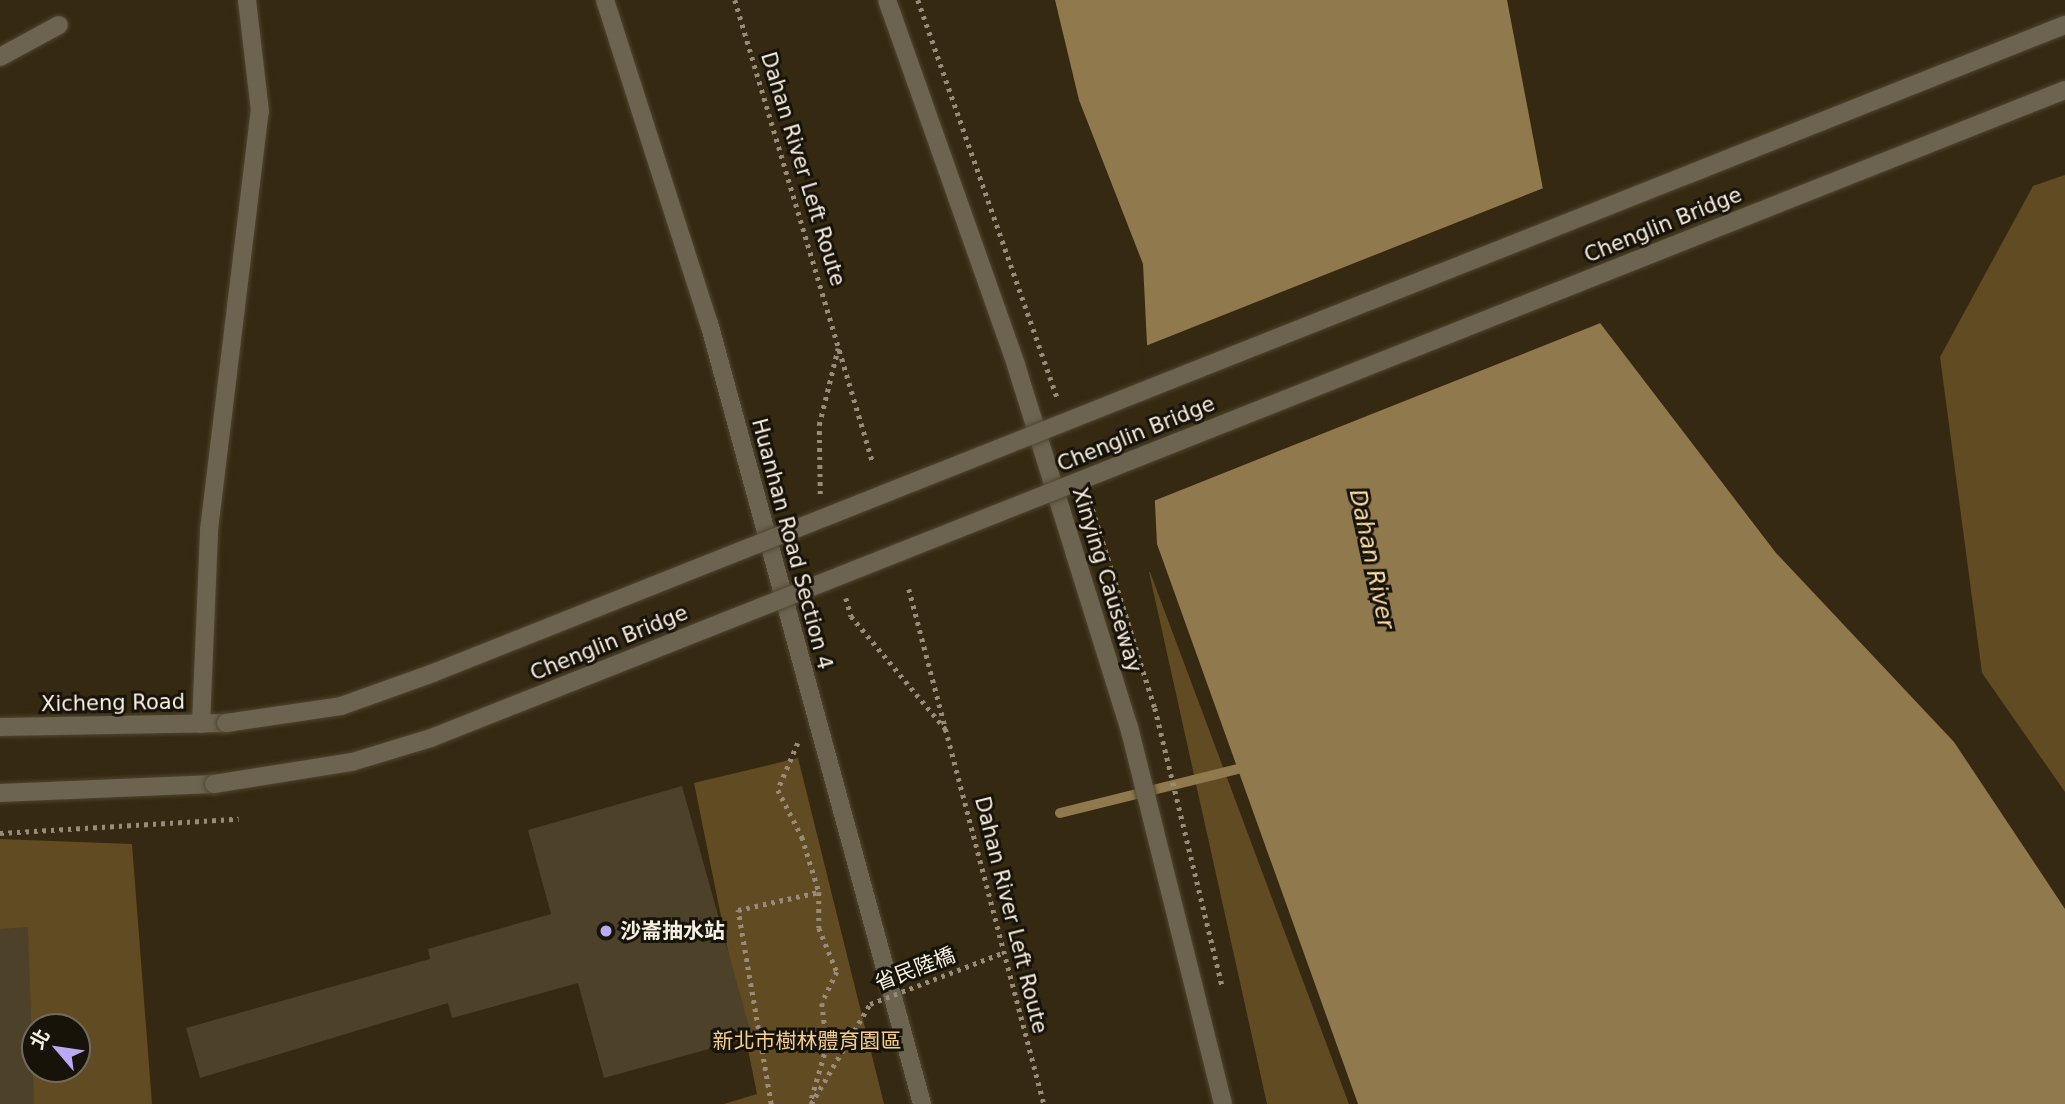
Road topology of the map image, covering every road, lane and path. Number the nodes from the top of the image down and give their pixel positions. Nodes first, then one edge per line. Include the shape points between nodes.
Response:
1 (247, 0) edge
2 (605, 0) edge
3 (735, 0) edge
4 (887, 0) edge
5 (2065, 25) edge
6 (59, 26) dead end
7 (0, 57) edge
8 (2065, 90) edge
9 (873, 462) dead end
10 (909, 589) dead end
11 (1155, 708) dead end
12 (226, 723) joint
13 (201, 724) junction
14 (818, 726) junction
15 (0, 727) edge
16 (0, 793) edge
17 (239, 819) dead end
18 (0, 834) edge
19 (819, 892) junction
20 (1002, 953) junction
21 (1225, 999) dead end
22 (771, 1104) edge
23 (811, 1104) edge
24 (922, 1104) edge
25 (1044, 1104) edge
26 (1223, 1104) edge

1 - 13 street via 260,111 209,530
2 - 14 street, Huanhan Road Section 4 via 709,323
3 - 9 path, Dahan River Left Route
4 - 26 street, Xinying Causeway via 1016,365 1129,727
5 - 12 street, Chenglin Bridge, bridge via 433,673 341,706
6 - 7 street
8 - 16 street, Chenglin Bridge, bridge via 431,738 352,762 214,784
10 - 20 path, Dahan River Left Route via 950,733
11 - 21 path
12 - 13 street, Xicheng Road
13 - 15 street, Xicheng Road
14 - 19 path via 793,747 778,790
14 - 24 street, Huanhan Road Section 4
17 - 18 path
19 - 22 path via 738,910
19 - 23 path via 820,928 837,972 822,1003 827,1046
20 - 23 path, 省民陸橋, bridge via 870,1004
20 - 25 path, Dahan River Left Route

